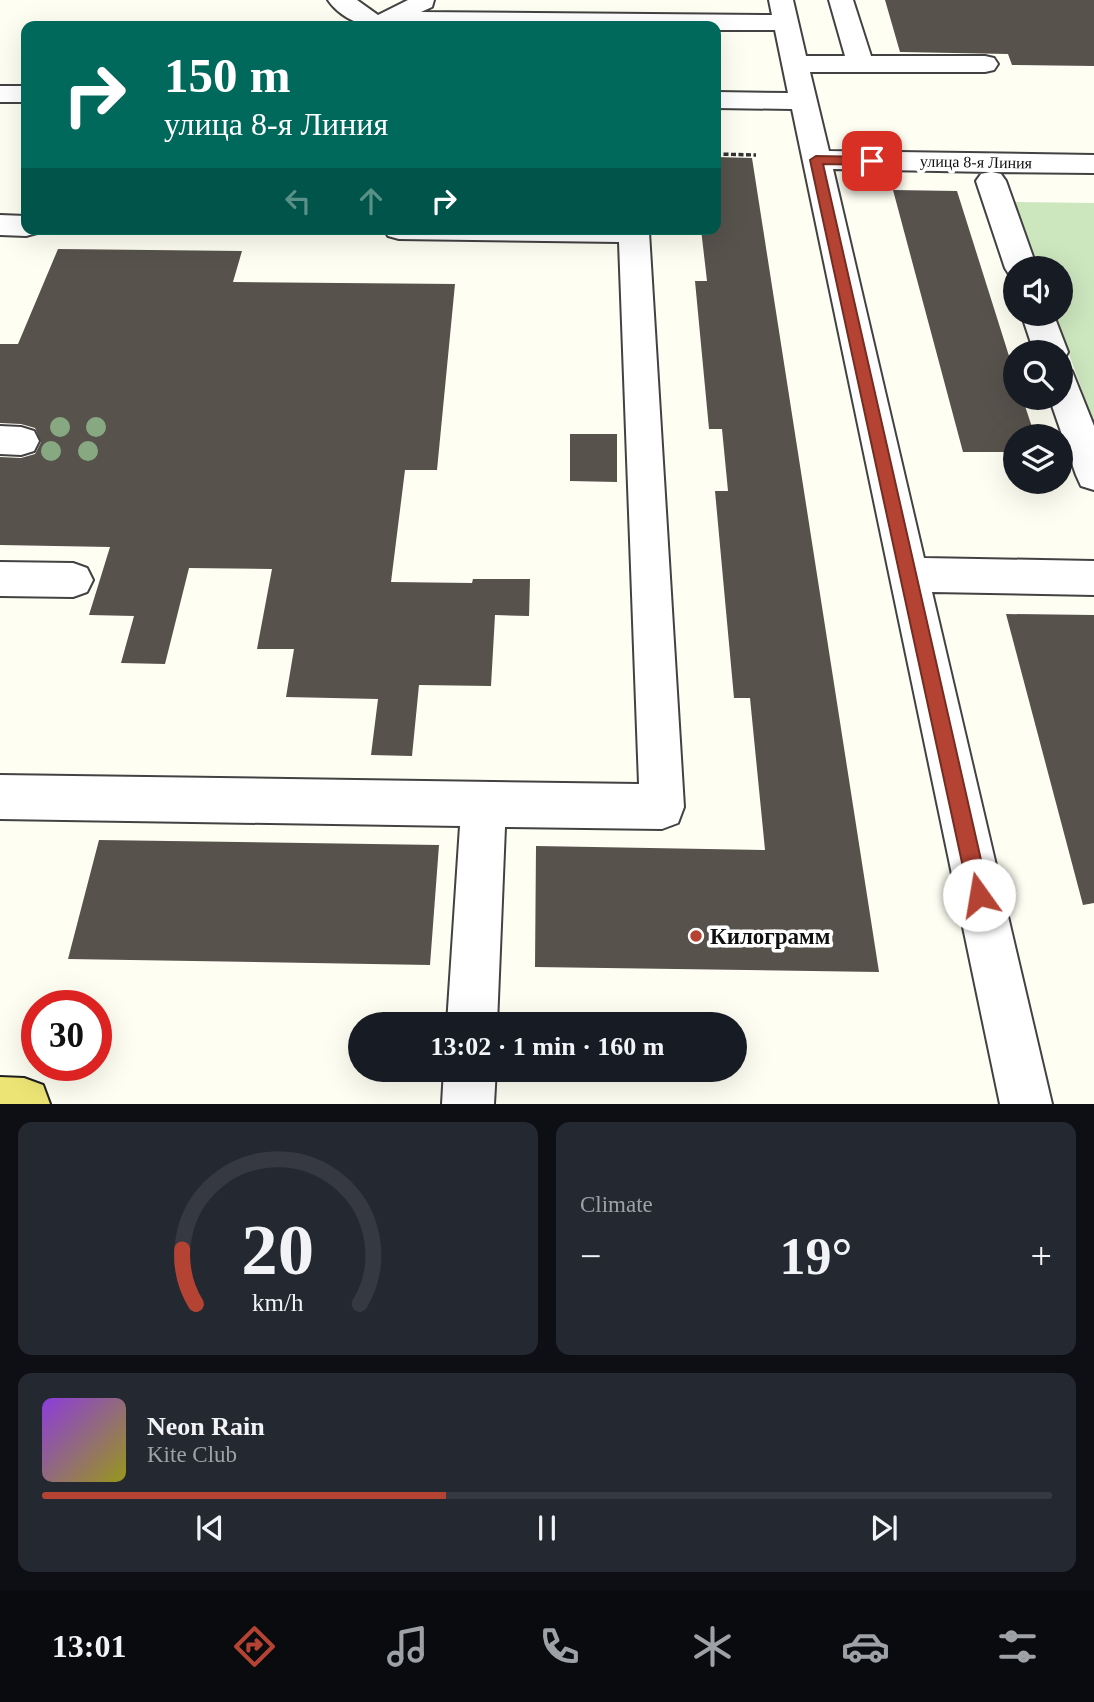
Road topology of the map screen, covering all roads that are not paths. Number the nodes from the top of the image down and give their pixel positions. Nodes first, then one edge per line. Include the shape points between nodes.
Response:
1 (340, 0) edge
2 (841, 0) edge
3 (784, 11) edge
4 (414, 15) edge
5 (371, 21) edge
6 (392, 21) edge
7 (795, 64) junction
8 (860, 64) junction
9 (985, 64) dead end
10 (0, 94) edge
11 (21, 94) edge
12 (721, 100) edge
13 (803, 101) junction
14 (816, 160) junction
15 (1094, 164) edge
16 (991, 181) dead end
17 (0, 225) edge
18 (21, 226) edge
19 (634, 235) edge
20 (1017, 256) edge
21 (1071, 410) edge
22 (1094, 475) edge
23 (907, 575) junction
24 (1094, 578) edge
25 (0, 579) edge
26 (73, 580) dead end
27 (0, 797) edge
28 (484, 804) junction
29 (473, 1012) edge
30 (469, 1082) edge
31 (0, 1103) edge
32 (24, 1104) edge
33 (468, 1104) edge
34 (1026, 1104) edge

1 - 5 street
2 - 8 street
3 - 4 street
3 - 7 street
4 - 6 street
7 - 8 street
7 - 13 street
8 - 9 street
10 - 11 street
12 - 13 street
13 - 14 street
14 - 15 street, улица 8-я Линия
14 - 23 street
16 - 20 street
17 - 18 street
19 - 28 street via 662,807
21 - 22 street
23 - 24 street
23 - 34 street
25 - 26 street
27 - 28 street
28 - 29 street
30 - 33 street
31 - 32 main road

